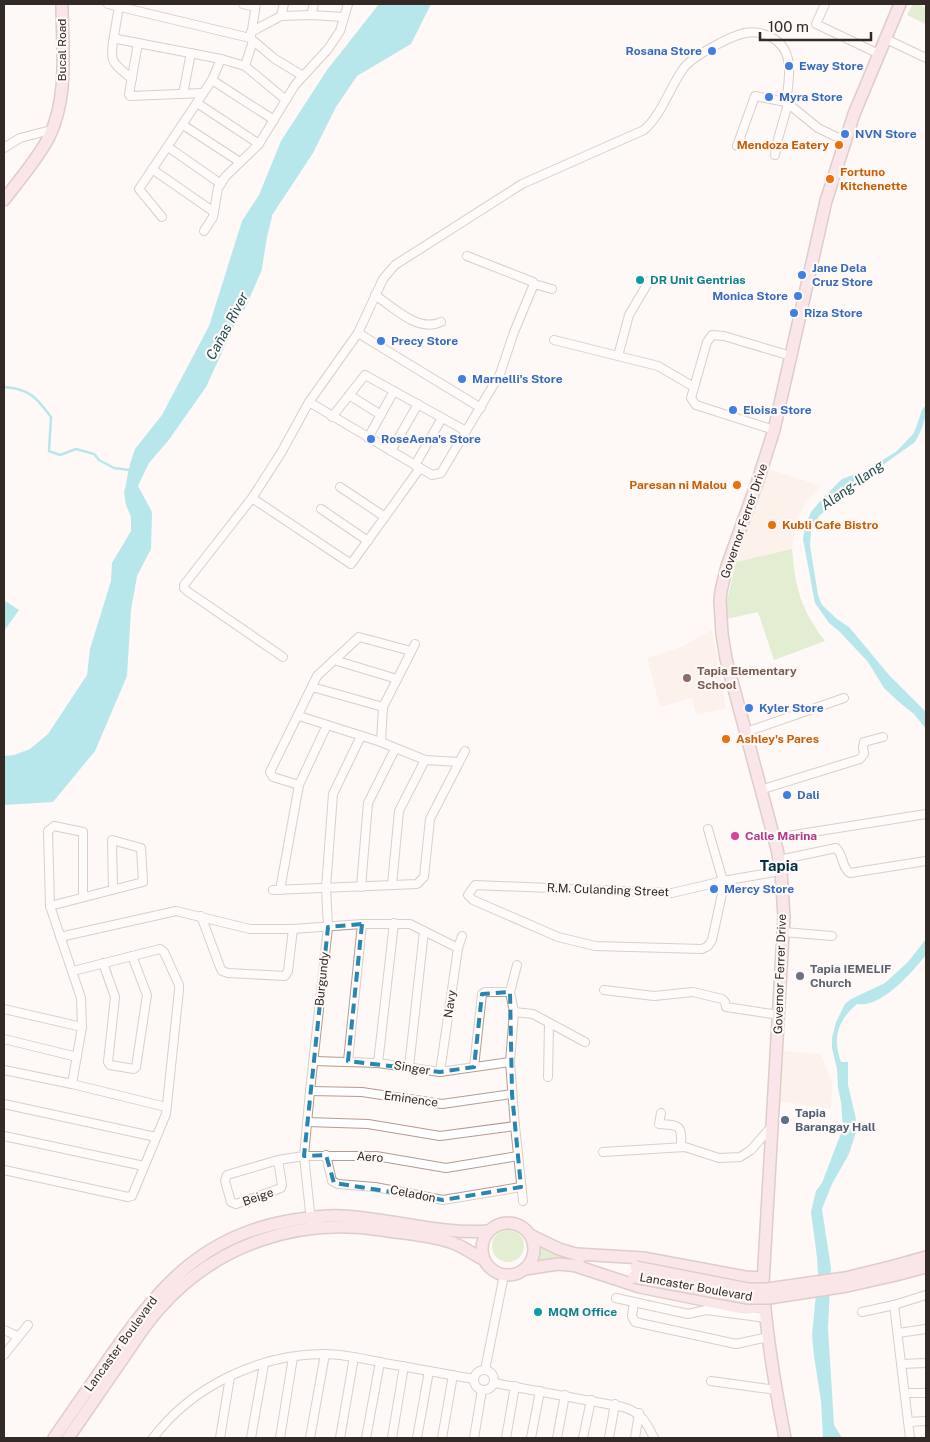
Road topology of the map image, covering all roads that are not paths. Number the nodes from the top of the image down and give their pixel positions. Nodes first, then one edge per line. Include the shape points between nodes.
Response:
1 (62, 4) edge
2 (108, 4) edge
3 (243, 4) edge
4 (284, 4) edge
5 (314, 4) edge
6 (348, 4) edge
7 (825, 4) edge
8 (900, 4) edge
9 (256, 5) edge
10 (119, 6) junction
11 (139, 8) edge
12 (311, 15) junction
13 (281, 16) junction
14 (343, 17) junction
15 (114, 36) junction
16 (252, 37) junction
17 (886, 39) junction
18 (138, 43) junction
19 (191, 53) junction
20 (880, 54) junction
21 (926, 58) edge
22 (221, 59) junction
23 (246, 66) junction
24 (303, 76) junction
25 (132, 79) junction
26 (212, 80) junction
27 (203, 93) junction
28 (183, 94) junction
29 (286, 100) junction
30 (197, 103) junction
31 (787, 103) junction
32 (274, 120) junction
33 (183, 125) junction
34 (51, 130) junction
35 (845, 141) junction
36 (259, 144) junction
37 (737, 146) dead end
38 (168, 147) junction
39 (4, 148) edge
40 (776, 155) dead end
41 (240, 162) junction
42 (152, 169) junction
43 (220, 184) junction
44 (4, 200) edge
45 (214, 212) junction
46 (162, 217) dead end
47 (204, 232) dead end
48 (467, 256) dead end
49 (649, 281) dead end
50 (534, 284) junction
51 (552, 288) dead end
52 (375, 295) junction
53 (441, 322) dead end
54 (358, 333) junction
55 (554, 340) dead end
56 (618, 356) junction
57 (791, 356) junction
58 (694, 387) junction
59 (394, 391) junction
60 (349, 395) junction
61 (309, 402) junction
62 (418, 404) junction
63 (481, 408) junction
64 (381, 414) junction
65 (332, 417) junction
66 (442, 418) junction
67 (774, 430) junction
68 (466, 431) junction
69 (368, 438) junction
70 (391, 451) junction
71 (417, 466) junction
72 (340, 487) dead end
73 (252, 498) junction
74 (321, 510) dead end
75 (385, 517) junction
76 (368, 541) junction
77 (283, 658) dead end
78 (334, 660) junction
79 (397, 679) junction
80 (312, 687) junction
81 (844, 698) dead end
82 (383, 707) junction
83 (299, 716) junction
84 (327, 726) junction
85 (746, 732) junction
86 (361, 736) junction
87 (883, 737) dead end
88 (381, 742) junction
89 (396, 749) junction
90 (465, 751) dead end
91 (425, 760) junction
92 (459, 762) junction
93 (299, 785) junction
94 (760, 790) junction
95 (926, 814) edge
96 (708, 828) dead end
97 (775, 838) junction
98 (926, 861) edge
99 (780, 866) junction
100 (722, 881) junction
101 (392, 885) junction
102 (362, 886) junction
103 (326, 888) junction
104 (113, 890) junction
105 (83, 897) junction
106 (50, 906) junction
107 (201, 916) junction
108 (394, 923) junction
109 (362, 924) junction
110 (328, 926) junction
111 (293, 930) junction
112 (424, 931) junction
113 (783, 932) junction
114 (462, 936) dead end
115 (832, 936) dead end
116 (60, 937) junction
117 (458, 948) junction
118 (132, 956) junction
119 (103, 964) junction
120 (517, 965) dead end
121 (73, 971) junction
122 (604, 990) dead end
123 (510, 992) junction
124 (4, 1009) edge
125 (514, 1012) junction
126 (779, 1015) junction
127 (549, 1023) junction
128 (82, 1027) junction
129 (4, 1039) edge
130 (584, 1042) dead end
131 (77, 1057) junction
132 (314, 1061) junction
133 (348, 1061) junction
134 (510, 1062) junction
135 (378, 1063) junction
136 (409, 1067) junction
137 (474, 1067) junction
138 (4, 1070) edge
139 (440, 1072) junction
140 (548, 1077) dead end
141 (72, 1084) junction
142 (310, 1091) junction
143 (512, 1094) junction
144 (4, 1104) edge
145 (166, 1107) junction
146 (660, 1113) dead end
147 (307, 1122) junction
148 (773, 1124) junction
149 (515, 1126) junction
150 (4, 1136) edge
151 (156, 1137) junction
152 (681, 1147) junction
153 (603, 1152) dead end
154 (326, 1155) junction
155 (304, 1156) junction
156 (518, 1156) junction
157 (278, 1160) junction
158 (144, 1166) junction
159 (4, 1170) edge
160 (225, 1178) joint
161 (522, 1187) junction
162 (523, 1201) dead end
163 (312, 1222) junction
164 (488, 1231) junction
165 (530, 1235) junction
166 (926, 1257) edge
167 (483, 1259) junction
168 (575, 1260) junction
169 (926, 1267) edge
170 (525, 1269) junction
171 (895, 1270) junction
172 (504, 1275) junction
173 (763, 1278) junction
174 (926, 1295) edge
175 (616, 1298) dead end
176 (634, 1302) junction
177 (894, 1305) junction
178 (765, 1312) junction
179 (862, 1312) dead end
180 (28, 1325) dead end
181 (926, 1329) edge
182 (4, 1330) edge
183 (898, 1333) junction
184 (17, 1336) junction
185 (768, 1337) junction
186 (324, 1354) junction
187 (4, 1355) edge
188 (293, 1357) junction
189 (354, 1357) junction
190 (380, 1362) junction
191 (264, 1364) junction
192 (901, 1364) junction
193 (926, 1364) edge
194 (404, 1366) junction
195 (485, 1370) junction
196 (429, 1371) junction
197 (453, 1375) junction
198 (230, 1377) junction
199 (474, 1379) junction
200 (711, 1381) dead end
201 (494, 1383) junction
202 (515, 1386) junction
203 (482, 1390) junction
204 (776, 1390) junction
205 (540, 1391) junction
206 (905, 1393) junction
207 (926, 1393) edge
208 (565, 1395) junction
209 (591, 1400) junction
210 (615, 1404) junction
211 (639, 1413) junction
212 (908, 1422) junction
213 (926, 1422) edge
214 (54, 1438) edge
215 (68, 1438) edge
216 (156, 1438) edge
217 (220, 1438) edge
218 (251, 1438) edge
219 (280, 1438) edge
220 (310, 1438) edge
221 (340, 1438) edge
222 (366, 1438) edge
223 (392, 1438) edge
224 (417, 1438) edge
225 (442, 1438) edge
226 (474, 1438) edge
227 (506, 1438) edge
228 (531, 1438) edge
229 (557, 1438) edge
230 (583, 1438) edge
231 (609, 1438) edge
232 (635, 1438) edge
233 (654, 1438) edge
234 (785, 1438) edge
235 (910, 1438) edge

1 - 34 main road, Bucal Road via 63,78
2 - 10 street
3 - 9 street
4 - 13 street
5 - 12 street
6 - 14 street
7 - 20 street via 816,24
8 - 17 main road, Governor Ferrer Drive
9 - 16 street
10 - 11 street
10 - 15 street
11 - 16 street
12 - 13 street
12 - 14 street
13 - 16 street
14 - 24 street via 340,30 328,50
15 - 18 street
15 - 25 street via 112,60
16 - 23 street
16 - 24 street via 275,59
17 - 20 main road, Governor Ferrer Drive
17 - 21 street
18 - 19 street
18 - 25 street
19 - 22 street
19 - 28 street
20 - 35 main road, Governor Ferrer Drive
22 - 23 street
22 - 26 street
23 - 29 street
24 - 29 street
25 - 28 street via 130,96
26 - 27 street
26 - 32 street
27 - 28 street
27 - 30 street
29 - 32 street
30 - 33 street
30 - 36 street
31 - 35 street via 818,128
31 - 37 street via 755,96
31 - 40 street
31 - 52 street via 788,55 776,40 754,32 722,42 684,67 655,121 644,130 522,184 395,265
32 - 36 street
33 - 38 street
33 - 41 street
34 - 39 street via 20,138
34 - 44 main road, Bucal Road via 30,166
35 - 57 main road, Governor Ferrer Drive via 826,201
36 - 41 street
38 - 42 street
38 - 43 street
41 - 43 street
42 - 45 street
42 - 46 street via 139,189
43 - 45 street
45 - 47 street
48 - 50 street
49 - 56 street via 629,315
50 - 51 street
50 - 63 street via 500,374
52 - 53 street via 420,323 434,325
52 - 54 street
54 - 61 street
54 - 63 street
55 - 56 street
56 - 58 street via 658,366
57 - 58 street via 712,335
57 - 67 main road, Governor Ferrer Drive
58 - 67 street via 691,398 696,405
59 - 60 street via 365,375
59 - 62 street
59 - 64 street
60 - 64 street
60 - 65 street
61 - 65 street
61 - 73 street
62 - 66 street
62 - 70 street
63 - 68 street
64 - 69 street
65 - 69 street
66 - 68 street
66 - 71 street
67 - 85 main road, Governor Ferrer Drive via 727,566 720,601 726,660
68 - 71 street via 441,473 432,475
69 - 70 street
70 - 71 street
71 - 75 street
72 - 75 street
73 - 76 street via 351,564
73 - 77 street via 184,588
74 - 76 street
75 - 76 street
78 - 79 street
78 - 79 street via 359,637 413,648
78 - 80 street via 317,676
79 - 82 street
80 - 82 street
80 - 83 street
81 - 85 street
82 - 88 street
83 - 84 street
83 - 93 street via 270,772 273,777
84 - 86 street
84 - 93 street
85 - 94 main road, Governor Ferrer Drive
86 - 88 street
86 - 103 street, Burgundy via 334,794
87 - 94 street via 864,742 864,754 860,759
88 - 89 street
89 - 91 street
89 - 102 street via 368,803
90 - 92 street
91 - 92 street
91 - 101 street via 399,811
92 - 101 street via 430,819 424,877 417,884
93 - 103 street via 277,890
94 - 97 main road, Governor Ferrer Drive
95 - 97 street
96 - 100 street
97 - 99 main road, Governor Ferrer Drive
98 - 99 street, R.M. Culanding Street via 850,873 836,848
99 - 100 street, R.M. Culanding Street
99 - 113 main road, Governor Ferrer Drive
100 - 100 street, R.M. Culanding Street via 672,893 475,885 468,895 558,937 595,946 702,949 712,940
101 - 102 street
102 - 103 street
103 - 110 street, Burgundy
104 - 104 street via 112,840 141,848 143,882
104 - 105 street
105 - 106 street
105 - 106 street via 83,832 54,826 48,832
106 - 116 street
107 - 111 street via 250,928
107 - 111 street via 220,967 228,973 285,976
107 - 116 street via 176,911
108 - 109 street
108 - 112 street via 410,924
108 - 135 street
109 - 110 street
109 - 133 street
110 - 111 street
110 - 132 street, Burgundy
112 - 117 street
112 - 136 street
113 - 115 street
113 - 126 main road, Governor Ferrer Drive
114 - 117 street, Navy
116 - 121 street
117 - 139 street, Navy
118 - 119 street
118 - 119 street via 147,995 134,1069 108,1062 116,997
118 - 145 street via 160,949 179,985
119 - 121 street
120 - 123 street
121 - 128 street via 81,998
122 - 126 street via 654,996 699,992 722,999 726,1007
123 - 125 street
123 - 137 street via 482,994
124 - 128 street
125 - 127 street via 533,1014
125 - 134 street
126 - 148 main road, Governor Ferrer Drive
127 - 130 street
127 - 140 street
128 - 131 street
129 - 131 street
131 - 141 street
132 - 133 street, Singer
132 - 142 street, Burgundy
133 - 135 street, Singer
134 - 137 street, Singer
134 - 143 street
135 - 136 street, Singer
136 - 139 street, Singer
137 - 139 street, Singer
138 - 141 street
141 - 145 street
142 - 143 street, Eminence via 362,1092 442,1104
142 - 147 street, Burgundy
143 - 149 street
144 - 151 street
145 - 151 street
146 - 152 street via 659,1124 680,1127
147 - 149 street via 368,1124 440,1136
147 - 155 street, Burgundy
148 - 152 street via 751,1150 740,1157 719,1158
148 - 173 main road, Governor Ferrer Drive
149 - 156 street
150 - 158 street
151 - 158 street
152 - 153 street
154 - 155 street, Aero
154 - 156 street, Aero via 376,1156 446,1168
154 - 161 street, Celadon via 332,1180 338,1184 375,1187 443,1200
155 - 157 street, Aero
155 - 163 street, Burgundy
156 - 161 street
157 - 160 street, Aero
157 - 160 street, Beige via 281,1188 236,1204 231,1202
158 - 159 street via 132,1196 128,1197
161 - 162 street
163 - 164 main road, Lancaster Boulevard via 340,1216 457,1232
163 - 167 main road, Lancaster Boulevard via 440,1239
163 - 214 main road, Lancaster Boulevard via 264,1227 237,1236 184,1269 152,1300
163 - 215 main road, Lancaster Boulevard via 241,1247 179,1289 160,1308
164 - 165 main road via 501,1223 511,1223
164 - 167 main road via 481,1244
165 - 168 main road, Lancaster Boulevard
165 - 170 main road via 534,1253
166 - 171 main road, Lancaster Boulevard
167 - 172 main road via 492,1271
168 - 170 main road, Lancaster Boulevard
168 - 171 main road, Lancaster Boulevard, bridge via 748,1298 769,1298 847,1286
168 - 173 main road via 643,1258
168 - 178 main road via 640,1287
169 - 171 main road, Lancaster Boulevard
170 - 172 main road
172 - 195 street
173 - 178 main road, Governor Ferrer Drive
174 - 177 street
175 - 176 street
176 - 178 street via 688,1314 706,1310
176 - 185 street via 632,1316 635,1322 736,1344
177 - 179 street
177 - 183 street
178 - 185 main road, Governor Ferrer Drive
180 - 184 street
181 - 183 street
182 - 184 street
183 - 192 street
184 - 187 street
185 - 204 main road, Governor Ferrer Drive
186 - 188 street
186 - 189 street
186 - 220 street
188 - 191 street
188 - 219 street
189 - 190 street
189 - 221 street
190 - 194 street
190 - 222 street
191 - 198 street
191 - 218 street
192 - 193 street
192 - 206 street
194 - 196 street
194 - 223 street
195 - 199 street via 477,1373
195 - 201 street via 493,1374
196 - 197 street
196 - 224 street
197 - 199 street
197 - 225 street
198 - 216 street via 183,1405
198 - 217 street
199 - 203 street
200 - 204 street
201 - 202 street
201 - 203 street via 488,1390
202 - 205 street
202 - 227 street
203 - 226 street
204 - 234 main road, Governor Ferrer Drive
205 - 208 street
205 - 228 street
206 - 207 street
206 - 212 street
208 - 209 street
208 - 229 street
209 - 210 street
209 - 230 street
210 - 211 street
210 - 231 street
211 - 232 street
211 - 233 street
212 - 213 street
212 - 235 street

